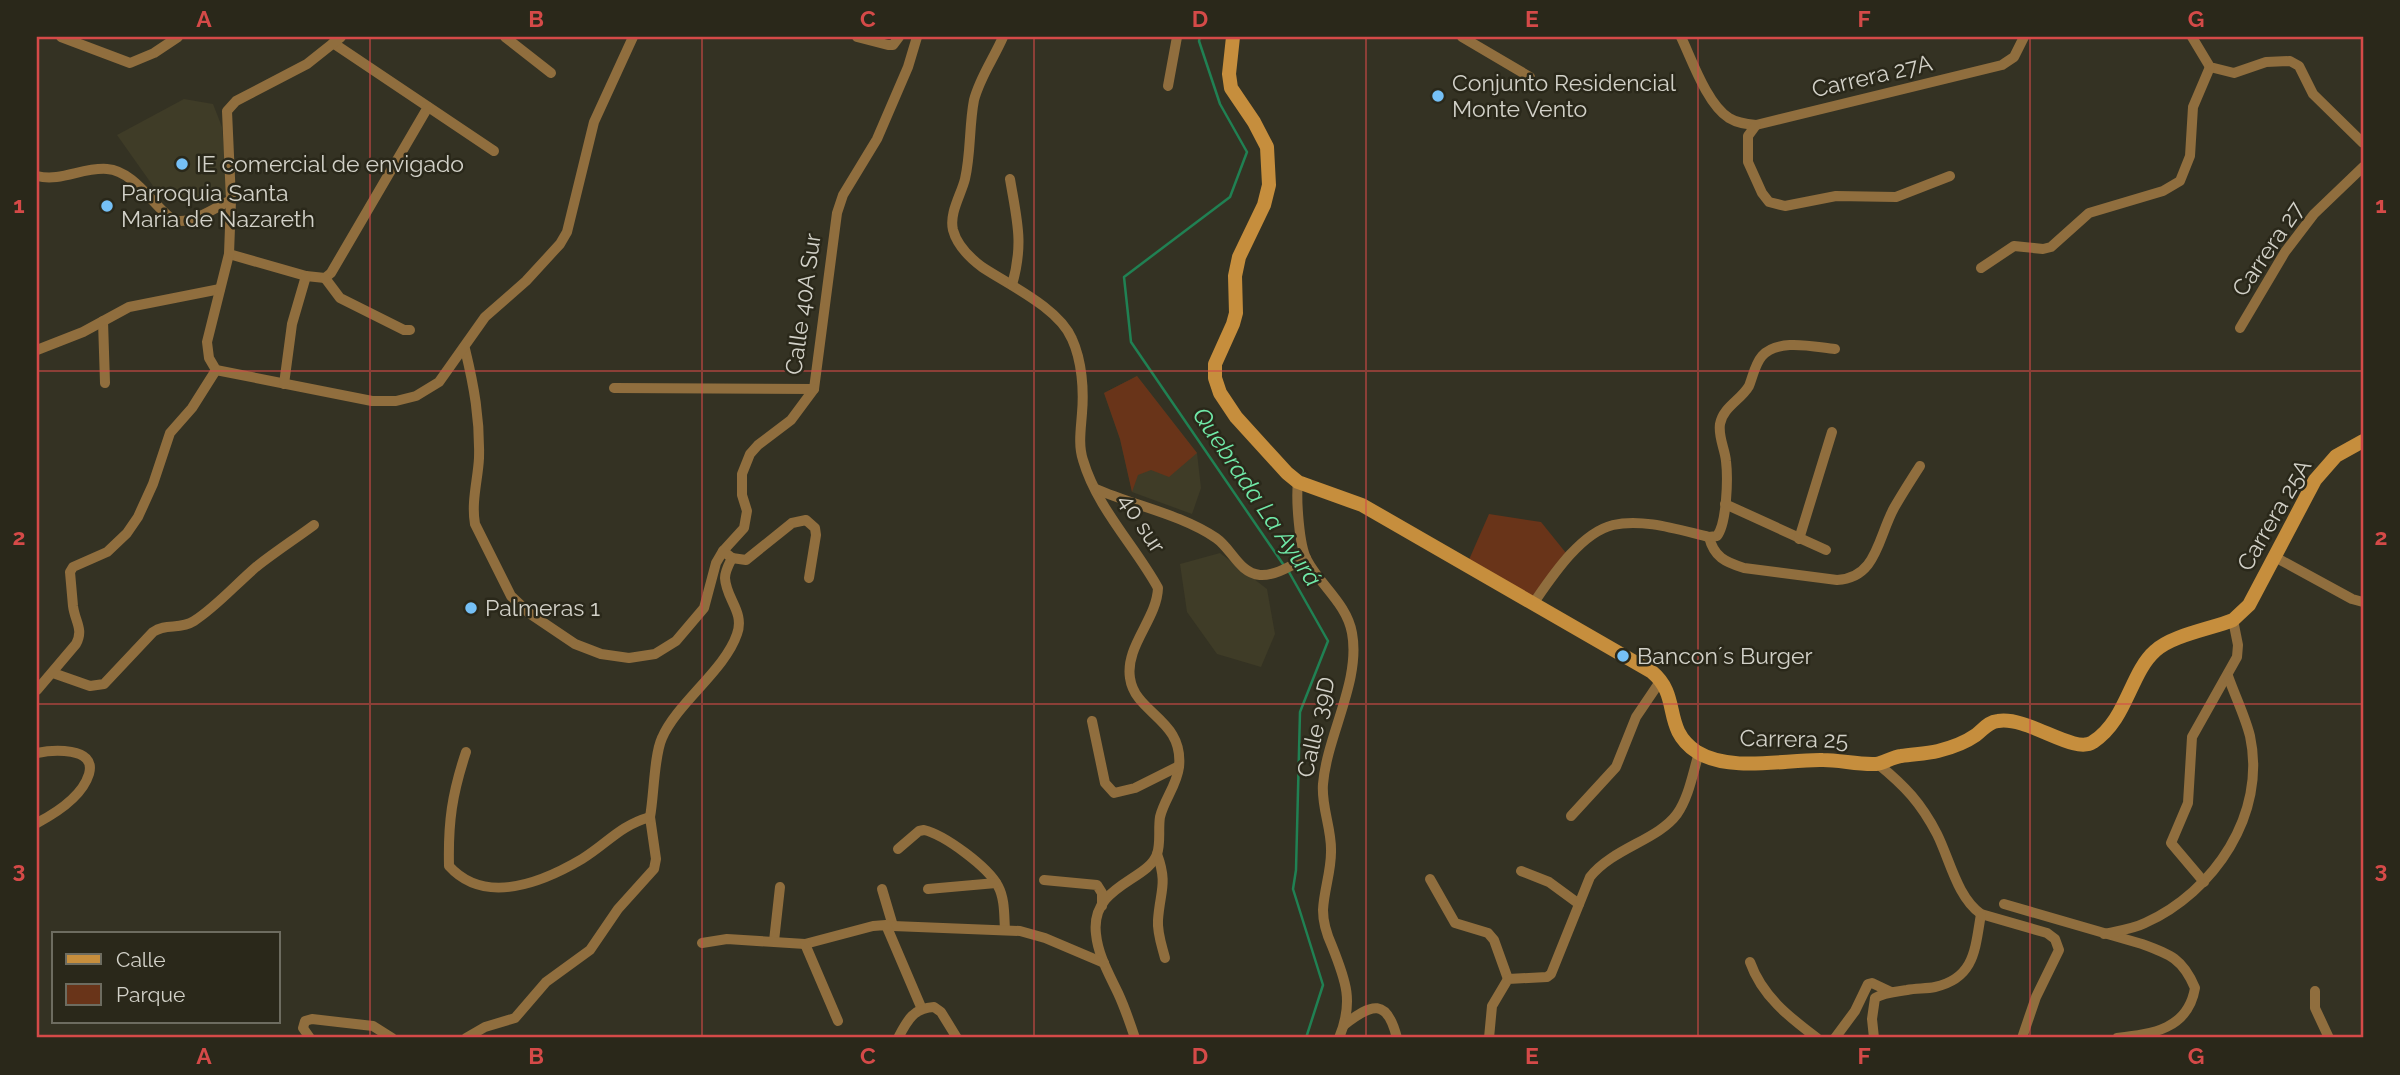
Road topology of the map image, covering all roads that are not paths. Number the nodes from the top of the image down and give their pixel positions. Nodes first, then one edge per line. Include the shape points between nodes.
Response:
1 (61, 37) edge
2 (178, 37) edge
3 (505, 37) edge
4 (633, 37) edge
5 (857, 37) edge
6 (899, 37) edge
7 (917, 37) edge
8 (1003, 37) edge
9 (1177, 37) edge
10 (1233, 37) edge
11 (1462, 37) edge
12 (1681, 37) edge
13 (2024, 37) edge
14 (2192, 37) edge
15 (337, 40) edge
16 (2210, 67) junction
17 (551, 73) dead end
18 (1530, 77) dead end
19 (1168, 86) dead end
20 (428, 107) junction
21 (1756, 125) junction
22 (2363, 143) edge
23 (494, 151) dead end
24 (2363, 167) edge
25 (37, 176) edge
26 (1950, 176) dead end
27 (1010, 179) dead end
28 (231, 200) junction
29 (229, 254) junction
30 (1981, 268) dead end
31 (306, 276) junction
32 (325, 278) junction
33 (1012, 285) junction
34 (220, 289) junction
35 (103, 321) junction
36 (2240, 328) dead end
37 (410, 330) dead end
38 (465, 349) junction
39 (1835, 349) dead end
40 (37, 350) edge
41 (216, 370) junction
42 (105, 383) dead end
43 (284, 384) junction
44 (614, 388) dead end
45 (814, 388) junction
46 (1832, 432) dead end
47 (2363, 441) edge
48 (1920, 466) dead end
49 (1298, 482) junction
50 (1095, 488) junction
51 (1725, 504) junction
52 (314, 525) dead end
53 (1709, 537) junction
54 (1799, 539) junction
55 (1826, 550) dead end
56 (727, 554) junction
57 (2275, 557) junction
58 (1306, 558) junction
59 (809, 578) dead end
60 (2363, 602) edge
61 (1533, 604) junction
62 (2233, 620) junction
63 (52, 673) junction
64 (2228, 676) junction
65 (1661, 680) junction
66 (37, 690) edge
67 (1092, 721) dead end
68 (466, 752) dead end
69 (37, 753) edge
70 (1699, 753) junction
71 (1878, 764) junction
72 (1179, 766) junction
73 (1571, 816) dead end
74 (650, 817) junction
75 (37, 823) edge
76 (898, 849) dead end
77 (1157, 854) junction
78 (1521, 872) dead end
79 (1430, 878) dead end
80 (1044, 880) dead end
81 (2204, 882) junction
82 (996, 883) junction
83 (780, 887) dead end
84 (882, 889) dead end
85 (928, 889) dead end
86 (1579, 904) junction
87 (2004, 904) dead end
88 (1101, 906) junction
89 (1981, 914) junction
90 (2144, 924) junction
91 (890, 925) junction
92 (1005, 930) junction
93 (2104, 934) junction
94 (774, 941) junction
95 (702, 943) dead end
96 (805, 944) junction
97 (2142, 944) junction
98 (1165, 958) dead end
99 (1750, 962) dead end
100 (1104, 963) junction
101 (1508, 979) junction
102 (2315, 991) dead end
103 (1891, 992) junction
104 (921, 1007) junction
105 (838, 1021) dead end
106 (1344, 1026) junction
107 (310, 1038) edge
108 (392, 1038) edge
109 (466, 1038) edge
110 (898, 1038) edge
111 (957, 1038) edge
112 (1135, 1038) edge
113 (1339, 1038) edge
114 (1397, 1038) edge
115 (1489, 1038) edge
116 (1817, 1038) edge
117 (1835, 1038) edge
118 (1874, 1038) edge
119 (2022, 1038) edge
120 (2117, 1038) edge
121 (2329, 1038) edge

1 - 2 street via 135,63
3 - 17 street
4 - 38 street via 594,122 567,232 533,274 485,317
5 - 6 street via 888,46
7 - 45 street, Calle 40A Sur via 877,139 837,213
8 - 33 street, 40 sur via 975,96 968,164 952,228 966,253
9 - 19 street
10 - 49 street via 1231,88 1267,147 1269,185 1238,257 1236,313 1215,364 1214,378 1236,417
11 - 18 street
12 - 21 street via 1716,105 1727,117
13 - 21 street, Carrera 27A via 2014,57 2002,65
14 - 16 street
15 - 20 street
15 - 28 street via 307,64 230,106
16 - 22 street via 2234,73 2266,62 2290,61 2299,66 2313,94
16 - 30 street via 2193,107 2190,156 2180,181 2163,191 2089,213 2051,247 2014,246
20 - 23 street
20 - 32 street
21 - 26 street via 1748,136 1748,162 1769,202 1786,206 1836,196 1896,197
24 - 36 street, Carrera 27 via 2314,214 2285,252
25 - 28 street via 117,171 135,180 174,220 189,219
27 - 33 street via 1020,238
28 - 29 street
29 - 31 street
29 - 34 street
31 - 32 street
31 - 43 street via 292,324
32 - 37 street via 340,298
33 - 50 street, 40 sur via 1064,325 1073,340 1082,384 1082,457
34 - 35 street via 129,307
34 - 41 street via 208,342
35 - 40 street
35 - 42 street
38 - 43 street via 439,382 396,401 372,401
38 - 56 street, Calle 40A Sur via 479,418 475,524 511,596 529,613 601,654 629,658 655,653 676,641 704,608 716,563
39 - 51 street via 1776,347 1762,356 1746,391 1723,415 1720,425 1727,463
41 - 43 street
41 - 63 street via 170,433 138,517 127,533 107,552 70,572 80,637
44 - 45 street
45 - 56 street, Calle 40A Sur via 791,420 750,454 741,484 747,519
46 - 54 street
47 - 57 street, Carrera 25A via 2336,456 2315,480
48 - 53 street via 1894,508 1870,563 1851,579 1730,564 1715,554
49 - 58 street via 1296,505
49 - 61 street via 1362,505
50 - 58 street via 1200,528 1220,540 1247,571 1259,575
50 - 72 street, 40 sur via 1158,588 1129,675 1132,689 1172,731
51 - 53 street via 1721,531
51 - 54 street
52 - 63 street via 193,622 153,632 104,684 90,686
53 - 61 street via 1632,523 1610,526 1593,534 1556,570
54 - 55 street
56 - 59 street via 746,560 783,529 806,520 816,535
56 - 74 street via 725,576 740,615 736,638 661,739
57 - 60 street
57 - 62 street, Carrera 25A via 2249,605
58 - 106 street, Calle 39D via 1340,606 1353,642 1323,784 1331,851 1323,918 1348,992
61 - 65 street
62 - 64 street via 2237,657
62 - 71 street, Carrera 25 via 2152,653 2123,707 2091,744 2077,746 2025,723 2000,720 1937,752
63 - 66 street
64 - 81 street via 2250,737 2252,789 2231,846
64 - 81 street via 2192,737 2188,803 2171,843
65 - 70 street via 1678,733
65 - 73 street via 1636,717 1616,767
67 - 72 street via 1105,783 1114,793 1136,788
68 - 74 street via 449,815 449,866 478,886 506,887 542,880 584,858 632,823
69 - 75 street via 70,751 83,757 89,773 71,801
70 - 71 street, Carrera 25 via 1732,762
70 - 86 street via 1678,813 1668,824 1598,867
71 - 89 street via 1914,795 1969,903
72 - 77 street via 1161,814
74 - 109 street via 656,859 653,869 590,950 545,982 515,1018
76 - 82 street via 919,831 929,831 981,866
77 - 88 street
77 - 98 street via 1164,872 1158,923
78 - 86 street via 1549,882
79 - 101 street via 1455,923 1488,933 1494,940
80 - 88 street via 1097,885
81 - 90 street via 2179,904
82 - 85 street
82 - 92 street
83 - 94 street
84 - 91 street
86 - 101 street via 1551,974
87 - 93 street
88 - 100 street via 1095,931
89 - 103 street via 1975,950 1960,976 1938,986
89 - 119 street via 2047,933 2058,944
90 - 93 street
90 - 97 street
91 - 92 street
91 - 96 street
91 - 104 street
92 - 100 street via 1045,939
93 - 97 street
94 - 95 street
94 - 96 street
96 - 105 street
97 - 120 street via 2179,961 2195,988 2193,999 2183,1017 2160,1030
99 - 116 street via 1769,997
100 - 112 street
101 - 115 street via 1492,1006
102 - 121 street via 2315,1008
103 - 117 street via 1868,984
103 - 118 street via 1875,998
104 - 110 street
104 - 111 street via 941,1012
106 - 113 street, Calle 39D
106 - 114 street via 1367,1008 1377,1007 1387,1012
107 - 108 street via 303,1028 305,1021 312,1019 373,1026

